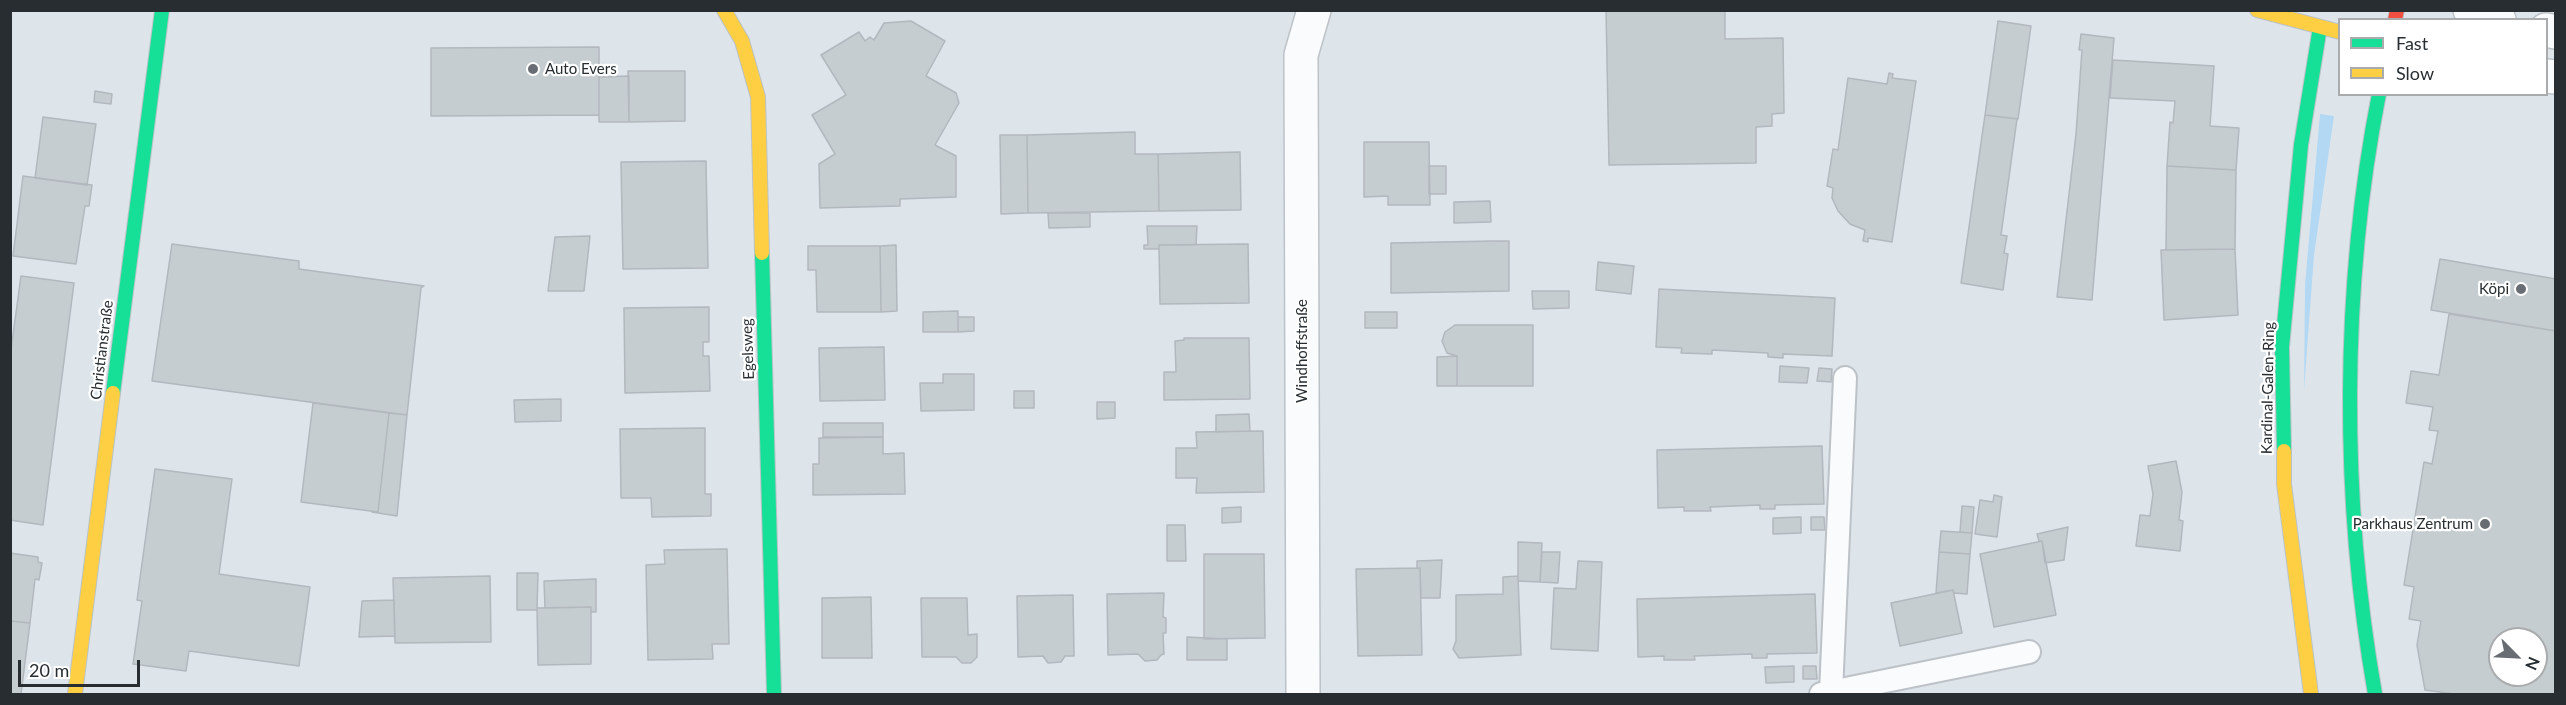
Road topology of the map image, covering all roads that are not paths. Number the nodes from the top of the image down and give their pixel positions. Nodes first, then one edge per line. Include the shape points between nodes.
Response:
1 (162, 10) edge
2 (724, 10) edge
3 (1314, 10) edge
4 (2258, 10) edge
5 (2324, 10) edge
6 (2470, 10) edge
7 (2493, 18) edge
8 (2320, 27) junction
9 (2338, 32) edge
10 (2379, 96) edge
11 (1845, 378) dead end
12 (2029, 652) dead end
13 (1826, 693) edge
14 (75, 694) edge
15 (774, 694) edge
16 (1303, 694) edge
17 (2311, 694) edge
18 (2375, 694) edge

1 - 14 main road, Christianstraße
2 - 15 main road, Egelsweg via 742,41 758,97
3 - 16 street, Windhoffstraße via 1301,55
4 - 8 main road
5 - 8 main road, Kardinal-Galen-Ring
6 - 7 street
8 - 9 main road
8 - 17 main road, Kardinal-Galen-Ring via 2301,144 2282,347 2284,484
10 - 18 main road via 2368,142 2353,294 2351,427 2356,567
11 - 13 lane
12 - 13 lane

